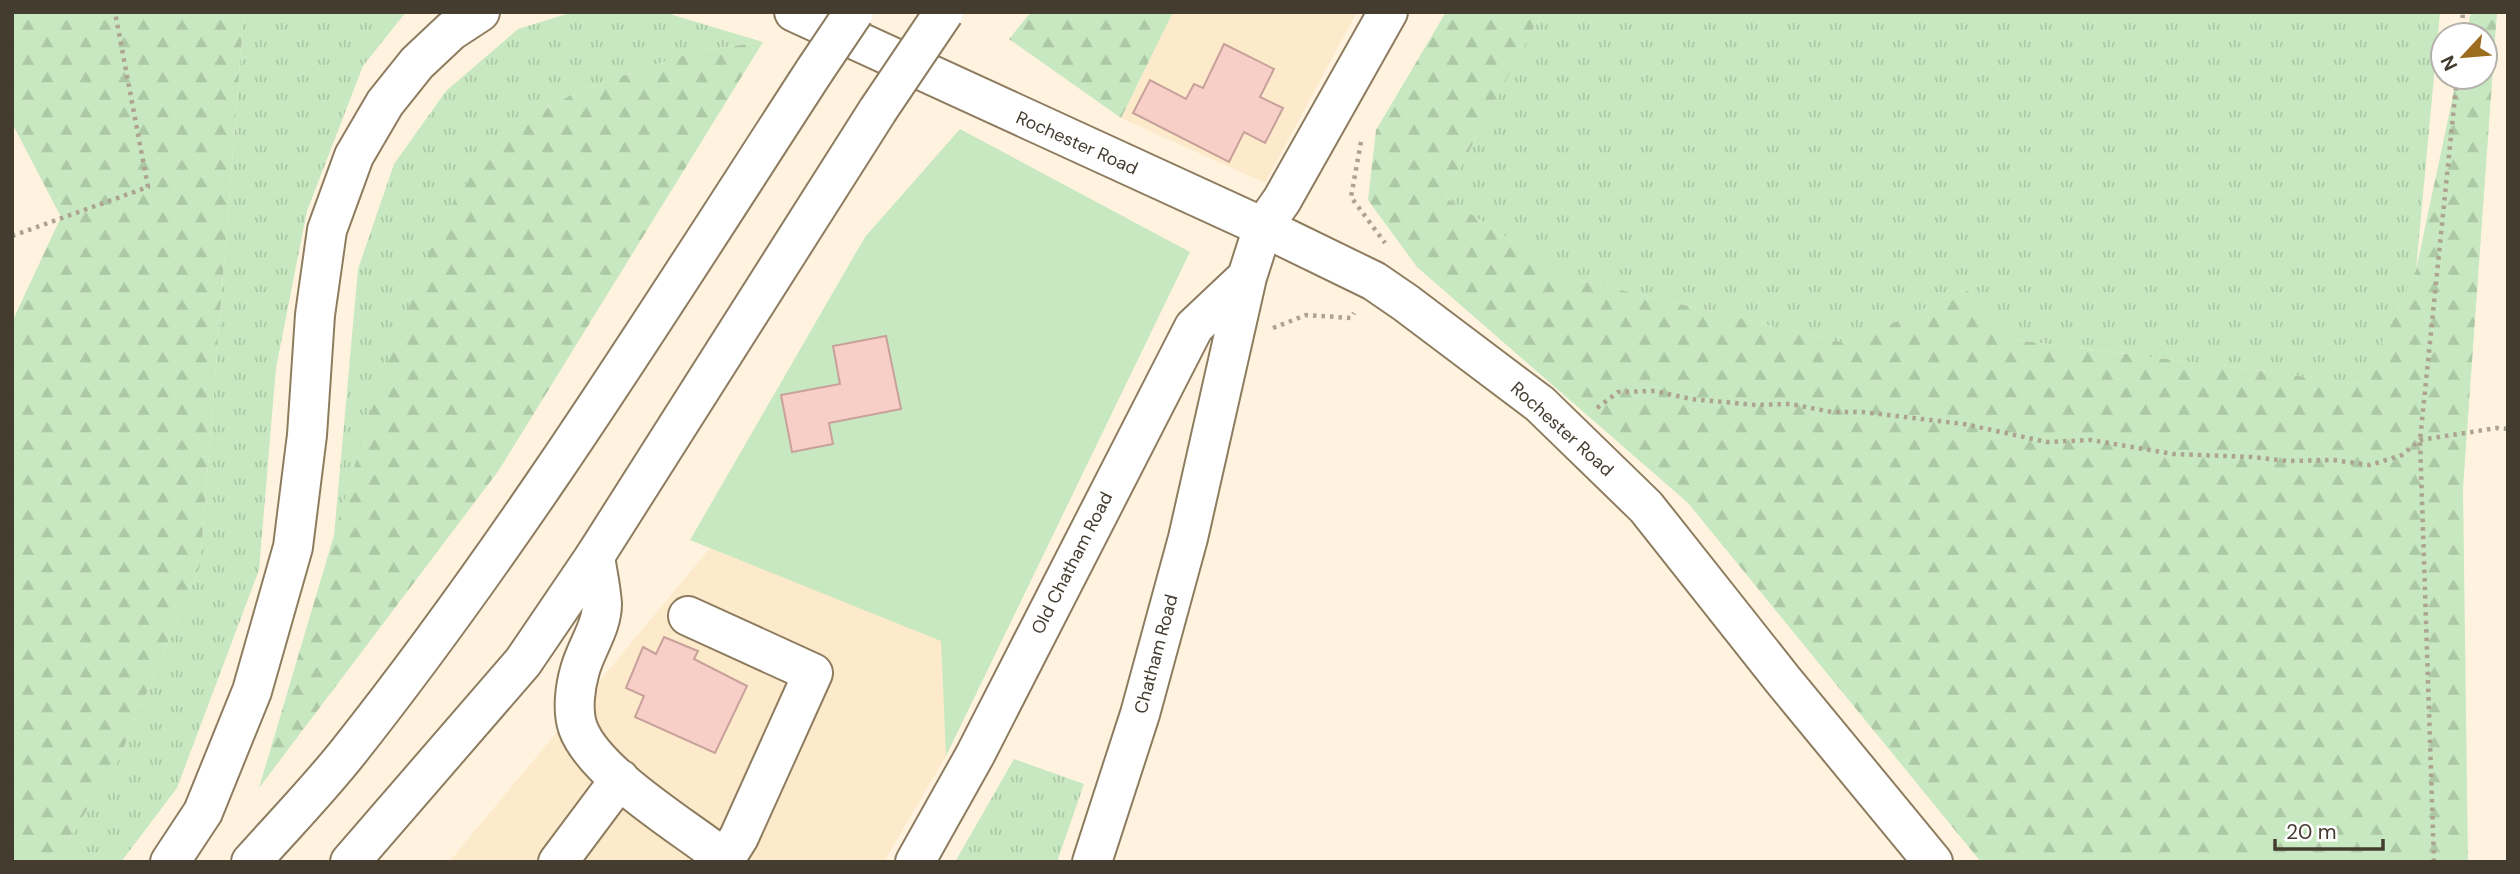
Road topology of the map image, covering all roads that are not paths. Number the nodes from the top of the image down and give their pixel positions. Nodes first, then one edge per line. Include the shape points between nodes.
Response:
1 (480, 12) edge
2 (794, 12) edge
3 (854, 12) edge
4 (944, 12) edge
5 (1388, 12) edge
6 (1263, 227) junction
7 (1247, 277) junction
8 (595, 556) junction
9 (688, 616) dead end
10 (620, 779) junction
11 (724, 861) edge
12 (170, 862) edge
13 (251, 862) edge
14 (350, 862) edge
15 (558, 862) edge
16 (915, 862) edge
17 (1092, 862) edge
18 (1933, 862) edge

1 - 12 main road via 451,31 378,113 354,156 327,230 293,547 253,691 203,812
2 - 6 main road, Rochester Road
3 - 13 main road, bridge via 492,558 348,752
4 - 8 main road, bridge
5 - 6 main road, Chatham Road
6 - 7 main road, Chatham Road
6 - 18 main road, Rochester Road via 1374,281 1540,404 1646,507
7 - 16 main road, Old Chatham Road via 1194,327 975,755
7 - 17 main road, Chatham Road via 1188,538
8 - 10 main road via 602,605 580,668 575,705 578,728 594,753
8 - 14 main road via 523,662
9 - 11 main road via 813,673
10 - 11 main road
10 - 15 main road

